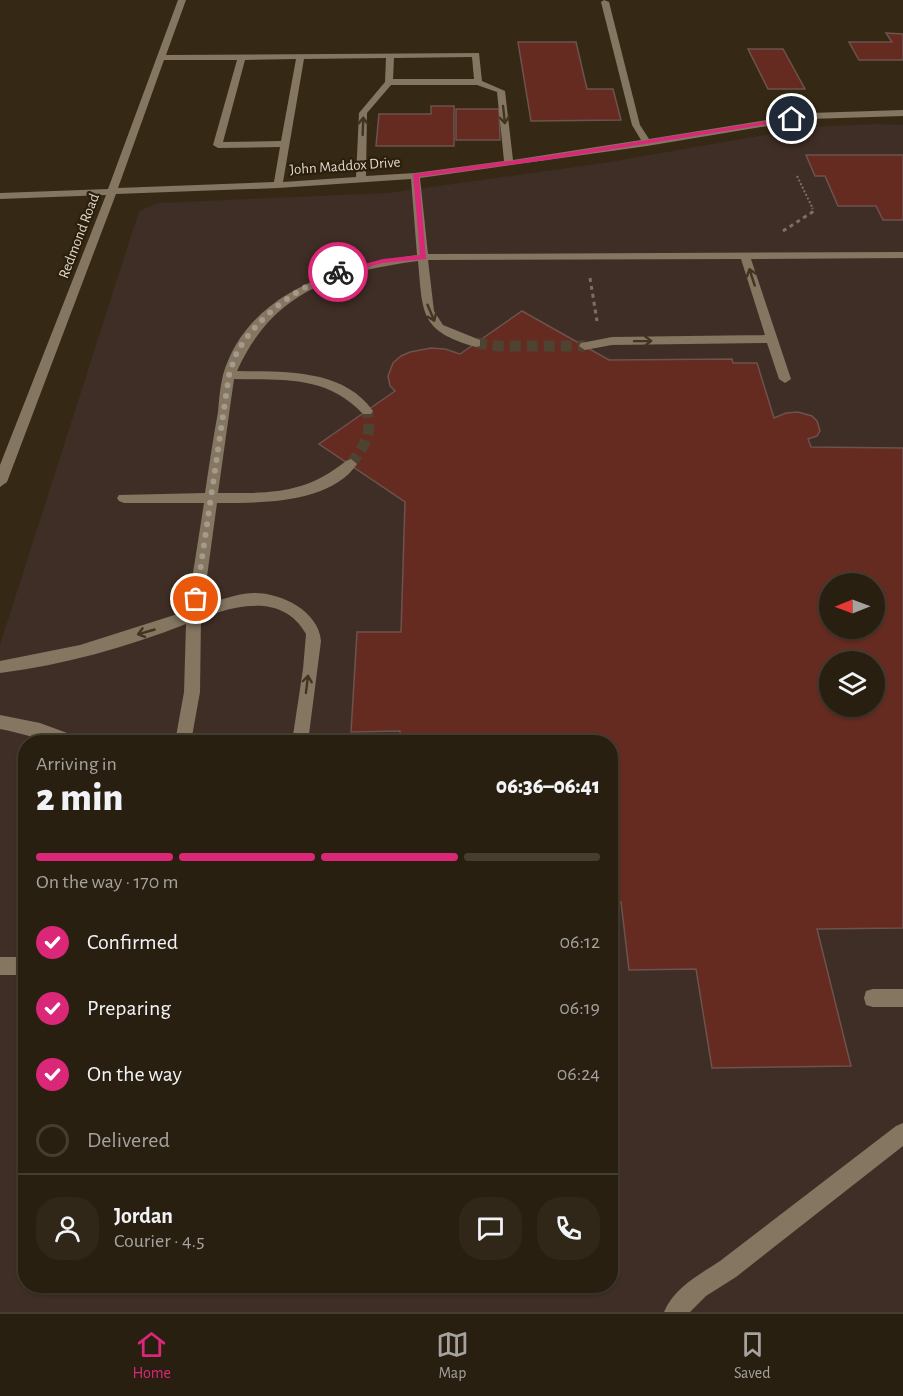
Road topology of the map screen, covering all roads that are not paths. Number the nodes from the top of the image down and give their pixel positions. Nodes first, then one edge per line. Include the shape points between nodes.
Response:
1 (182, 0) edge
2 (605, 2) dead end
3 (390, 56) junction
4 (242, 57) junction
5 (300, 57) junction
6 (161, 58) junction
7 (389, 82) junction
8 (478, 82) junction
9 (903, 114) edge
10 (646, 142) junction
11 (285, 144) junction
12 (509, 163) junction
13 (415, 176) junction
14 (362, 180) junction
15 (278, 185) junction
16 (112, 192) junction
17 (0, 196) edge
18 (903, 255) edge
19 (745, 256) junction
20 (423, 257) junction
21 (772, 339) junction
22 (476, 343) tunnel mouth
23 (585, 346) tunnel mouth
24 (229, 375) junction
25 (785, 379) dead end
26 (367, 411) dead end
27 (351, 464) tunnel mouth
28 (0, 482) edge
29 (124, 498) dead end
30 (212, 498) junction
31 (194, 615) junction
32 (0, 667) edge
33 (0, 723) edge
34 (53, 735) edge
35 (184, 735) edge
36 (301, 735) edge
37 (0, 966) edge
38 (18, 966) edge
39 (873, 998) dead end
40 (903, 998) edge
41 (903, 1133) edge
42 (675, 1312) edge

1 - 6 street, Redmond Road
2 - 10 street via 628,98
3 - 5 street
3 - 7 street
3 - 8 street via 476,55
4 - 5 street
4 - 6 street
4 - 11 street via 218,145
5 - 11 street
6 - 16 street, Redmond Road
7 - 8 street
14 -> 7 street via 363,113
8 -> 12 street via 501,91
9 - 10 street, John Maddox Drive via 810,116
10 - 12 street, John Maddox Drive
11 - 15 street
12 - 13 street, John Maddox Drive
13 - 14 street, John Maddox Drive
13 - 20 street
14 - 15 street, John Maddox Drive
15 - 16 street, John Maddox Drive
16 - 17 street, John Maddox Drive
16 - 28 street, Redmond Road
18 - 19 street
19 - 20 street
21 -> 19 street
20 -> 22 street via 426,299 433,321 449,333
20 - 24 street via 352,268 307,288 266,315 237,351
23 -> 21 street via 612,341
21 - 25 street
24 - 26 street via 296,378 332,385 358,398
24 - 30 street
27 - 30 street via 317,488 295,495
29 - 30 street
30 - 31 street
31 -> 32 street via 36,663
31 - 35 street via 192,692
36 -> 31 street via 314,636 304,619 263,598 244,599
33 - 34 street
37 - 38 street
39 - 40 street
41 - 42 street via 698,1288

